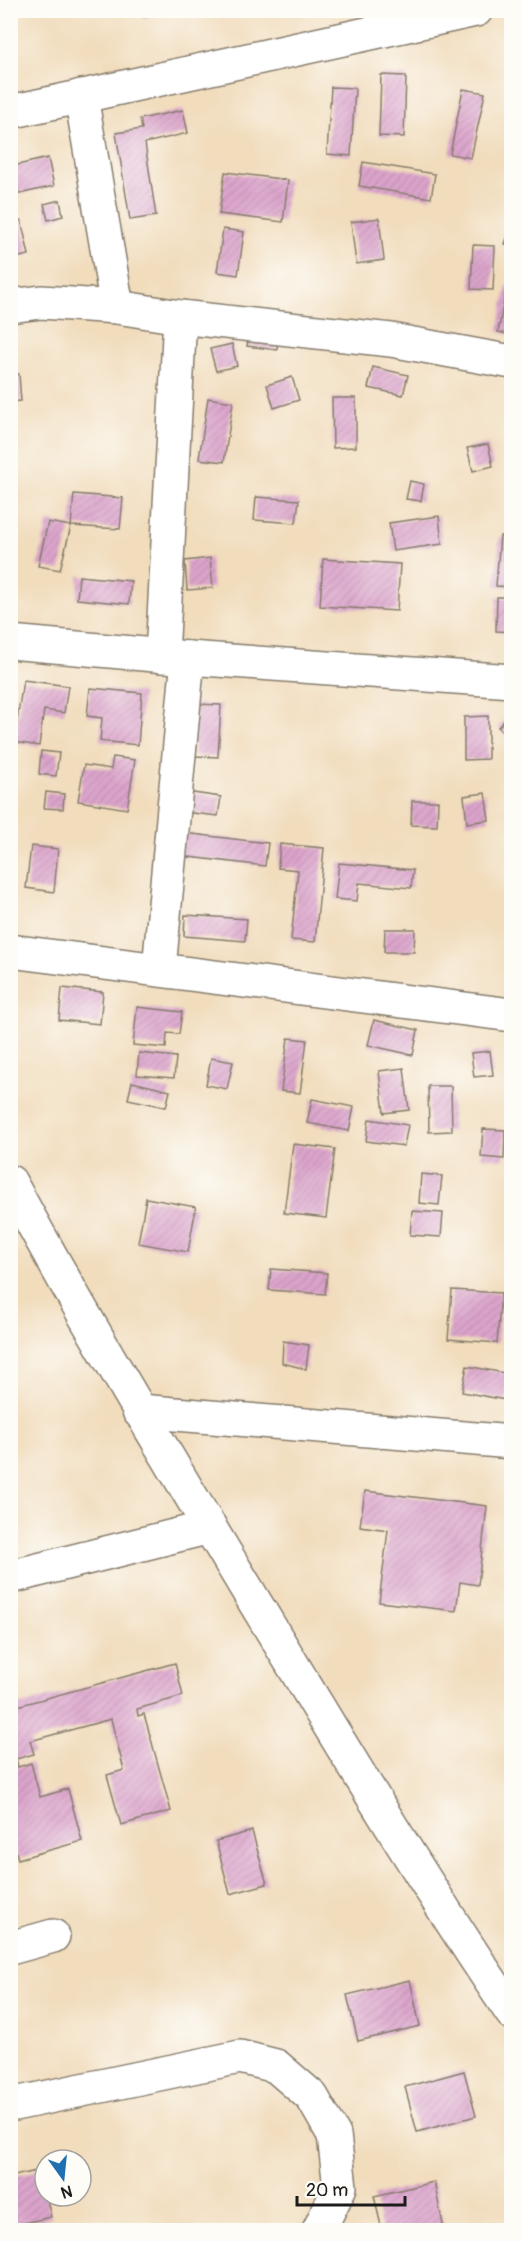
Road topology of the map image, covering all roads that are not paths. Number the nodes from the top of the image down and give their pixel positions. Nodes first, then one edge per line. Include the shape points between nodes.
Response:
1 (476, 10) edge
2 (81, 96) junction
3 (10, 112) edge
4 (10, 306) edge
5 (117, 307) junction
6 (180, 317) junction
7 (512, 362) edge
8 (10, 642) edge
9 (175, 657) junction
10 (512, 681) edge
11 (10, 951) edge
12 (159, 969) junction
13 (512, 1015) edge
14 (10, 1182) edge
15 (139, 1411) junction
16 (512, 1442) edge
17 (210, 1527) junction
18 (10, 1576) edge
19 (53, 1936) dead end
20 (10, 1948) edge
21 (512, 2013) edge
22 (10, 2105) edge
23 (319, 2230) edge

1 - 2 street
2 - 3 street
2 - 5 street
4 - 5 street via 41,302
5 - 6 street
6 - 7 street via 390,340
6 - 9 street
8 - 9 street
9 - 10 street
9 - 12 street
11 - 12 street
12 - 13 street
14 - 15 street
15 - 16 street
15 - 17 street
17 - 18 street
17 - 21 street via 349,1757
19 - 20 street
22 - 23 street via 240,2057 276,2066 312,2097 334,2135 340,2187

